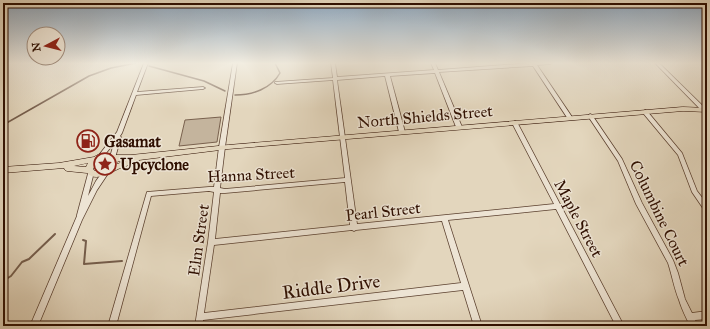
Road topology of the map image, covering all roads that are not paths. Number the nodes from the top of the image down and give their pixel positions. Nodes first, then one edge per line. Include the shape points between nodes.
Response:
1 (140, 78) edge
2 (233, 78) edge
3 (343, 78) edge
4 (388, 78) edge
5 (440, 78) edge
6 (544, 78) edge
7 (673, 78) edge
8 (335, 79) junction
9 (277, 83) dead end
10 (203, 88) dead end
11 (134, 94) junction
12 (706, 111) edge
13 (645, 112) junction
14 (590, 116) junction
15 (570, 118) junction
16 (515, 123) junction
17 (459, 127) junction
18 (402, 132) junction
19 (119, 133) junction
20 (342, 137) junction
21 (222, 147) junction
22 (147, 156) junction
23 (99, 158) junction
24 (114, 158) junction
25 (59, 166) junction
26 (3, 170) edge
27 (90, 171) junction
28 (108, 171) junction
29 (348, 180) junction
30 (218, 190) junction
31 (557, 206) junction
32 (707, 209) edge
33 (444, 218) junction
34 (79, 219) junction
35 (354, 228) junction
36 (212, 242) junction
37 (466, 286) junction
38 (707, 315) edge
39 (200, 317) junction
40 (689, 317) junction
41 (34, 326) edge
42 (112, 326) edge
43 (199, 326) edge
44 (478, 326) edge
45 (620, 326) edge
46 (694, 326) edge

1 - 11 street
2 - 21 street, Elm Street
3 - 8 street
4 - 18 street
5 - 17 street
6 - 15 street
7 - 12 street
8 - 9 street
8 - 20 street
10 - 11 street
11 - 19 street
12 - 13 main road, North Shields Street
13 - 14 main road, North Shields Street
13 - 32 street via 680,154 694,192
14 - 15 main road, North Shields Street
14 - 40 street, Columbine Court via 620,160 639,204 668,257
15 - 16 main road, North Shields Street
16 - 17 main road, North Shields Street
16 - 31 street, Maple Street
17 - 18 main road, North Shields Street
18 - 20 main road, North Shields Street
19 - 23 street
19 - 24 street
20 - 21 main road, North Shields Street
20 - 29 street
21 - 22 main road, North Shields Street
21 - 30 street, Elm Street
22 - 24 main road, North Shields Street
22 - 28 main road, North Shields Street
23 - 24 main road, North Shields Street
23 - 25 main road
23 - 27 main road via 90,165
24 - 28 main road via 115,164
25 - 26 main road
25 - 27 main road
27 - 28 main road via 96,174
27 - 34 street
28 - 34 street via 99,180
29 - 30 street, Hanna Street
29 - 35 street
30 - 36 street, Elm Street
30 - 42 street, Hanna Street via 209,188 149,194
31 - 33 street, Pearl Street
31 - 45 street, Maple Street
33 - 35 street, Pearl Street
33 - 37 street
34 - 41 street
35 - 36 street, Pearl Street
36 - 39 street, Elm Street
37 - 39 street, Riddle Drive
37 - 44 street
38 - 40 street
39 - 43 street, Elm Street
40 - 46 street, Columbine Court

